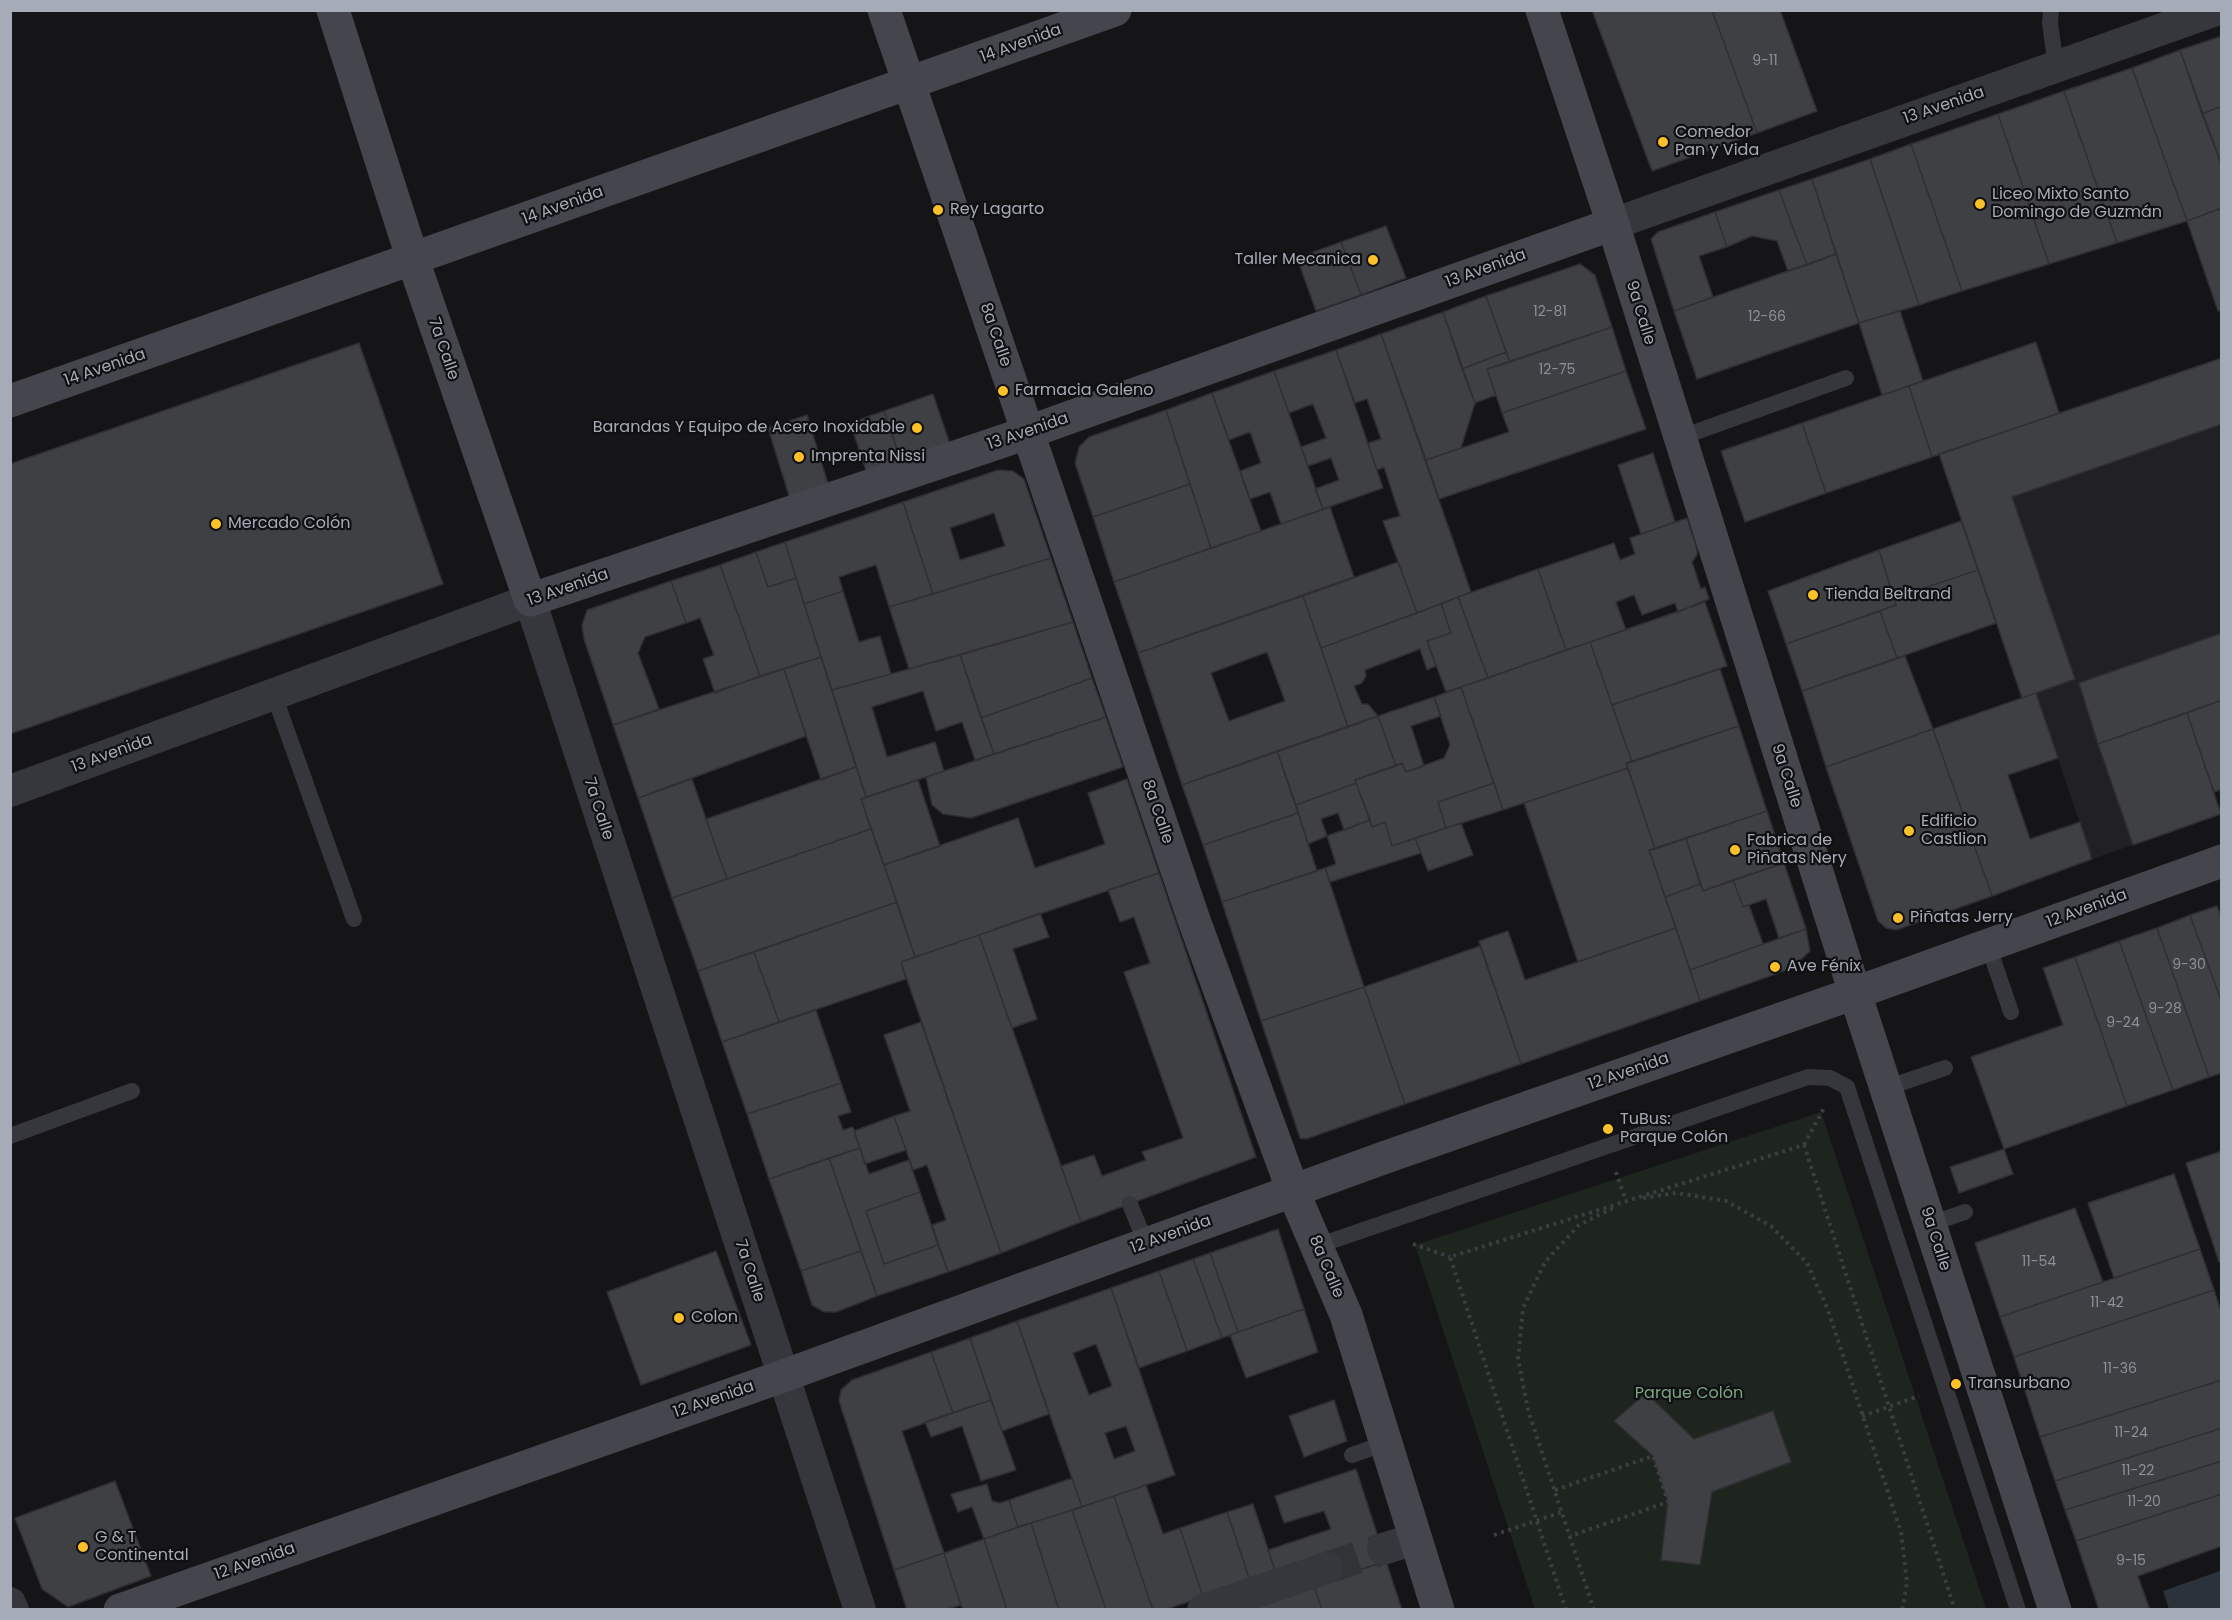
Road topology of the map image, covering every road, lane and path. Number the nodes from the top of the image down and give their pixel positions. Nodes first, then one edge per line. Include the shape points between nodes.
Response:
1 (333, 10) edge
2 (884, 10) edge
3 (1115, 10) edge
4 (1542, 10) edge
5 (2051, 10) edge
6 (2216, 10) edge
7 (2056, 67) junction
8 (909, 84) junction
9 (1612, 224) junction
10 (413, 260) junction
11 (1846, 378) dead end
12 (10, 401) edge
13 (1028, 432) junction
14 (1679, 438) junction
15 (530, 600) junction
16 (274, 695) junction
17 (10, 791) edge
18 (2222, 861) edge
19 (354, 919) dead end
20 (1988, 945) junction
21 (1855, 993) junction
22 (2011, 1012) dead end
23 (1946, 1068) dead end
24 (1886, 1088) junction
25 (132, 1090) dead end
26 (1821, 1112) dead end
27 (10, 1136) edge
28 (1804, 1145) junction
29 (1618, 1178) dead end
30 (1293, 1191) junction
31 (1626, 1201) junction
32 (1130, 1204) dead end
33 (1965, 1212) dead end
34 (1930, 1224) junction
35 (1146, 1244) junction
36 (1415, 1245) dead end
37 (1317, 1246) junction
38 (1450, 1257) junction
39 (783, 1376) junction
40 (1915, 1397) dead end
41 (1889, 1407) junction
42 (1863, 1416) junction
43 (1386, 1443) junction
44 (1352, 1455) dead end
45 (1554, 1490) junction
46 (1562, 1512) junction
47 (1537, 1521) junction
48 (1494, 1536) dead end
49 (1570, 1536) junction
50 (1327, 1568) tunnel mouth
51 (10, 1603) edge
52 (13, 1610) edge
53 (120, 1610) edge
54 (860, 1610) edge
55 (1203, 1610) edge
56 (1438, 1610) edge
57 (1566, 1610) edge
58 (1594, 1610) edge
59 (1902, 1610) edge
60 (1955, 1610) edge
61 (2018, 1610) edge
62 (2055, 1610) edge

1 - 10 main road, 7a Calle
2 - 8 main road, 8a Calle
3 - 8 main road, 14 Avenida
4 - 9 main road, 9a Calle
5 - 7 lane
6 - 7 street, 13 Avenida
7 - 9 street, 13 Avenida
8 - 10 main road, 14 Avenida
8 - 13 main road, 8a Calle
9 - 13 main road, 13 Avenida
9 - 14 main road, 9a Calle
10 - 12 main road, 14 Avenida
10 - 15 main road, 7a Calle
11 - 14 lane
13 - 15 main road, 13 Avenida
13 - 30 main road, 8a Calle via 1186,923
14 - 21 main road, 9a Calle
15 - 16 street, 13 Avenida
15 - 39 street, 7a Calle
16 - 17 street, 13 Avenida
16 - 19 lane
18 - 20 main road, 12 Avenida
20 - 21 main road, 12 Avenida
20 - 22 lane
21 - 24 main road, 9a Calle
21 - 30 main road, 12 Avenida
23 - 24 lane
24 - 34 main road, 9a Calle
25 - 27 lane
26 - 28 path
28 - 31 path
28 - 41 path
29 - 31 path
30 - 35 main road, 12 Avenida
30 - 37 main road, 8a Calle
31 - 38 path
31 - 42 path via 1676,1192 1726,1201 1772,1226 1807,1263 1828,1310
31 - 45 path via 1580,1225 1545,1262 1523,1308 1518,1359 1528,1410
32 - 35 lane
33 - 34 lane
34 - 62 main road, 9a Calle
35 - 39 main road, 12 Avenida
36 - 38 path
37 - 43 main road, 8a Calle via 1347,1315
37 - 61 lane via 1808,1077 1830,1078 1846,1087
38 - 47 path
39 - 53 main road, 12 Avenida
39 - 54 street, 7a Calle
40 - 41 path
41 - 42 path
41 - 60 path
42 - 59 path via 1901,1532 1907,1583
43 - 44 lane
43 - 56 main road, 8a Calle
45 - 46 path
45 - 49 path via 1653,1456 1668,1502
46 - 47 path
46 - 49 path
47 - 48 path
47 - 57 path
49 - 58 path
50 - 55 street
51 - 52 street

